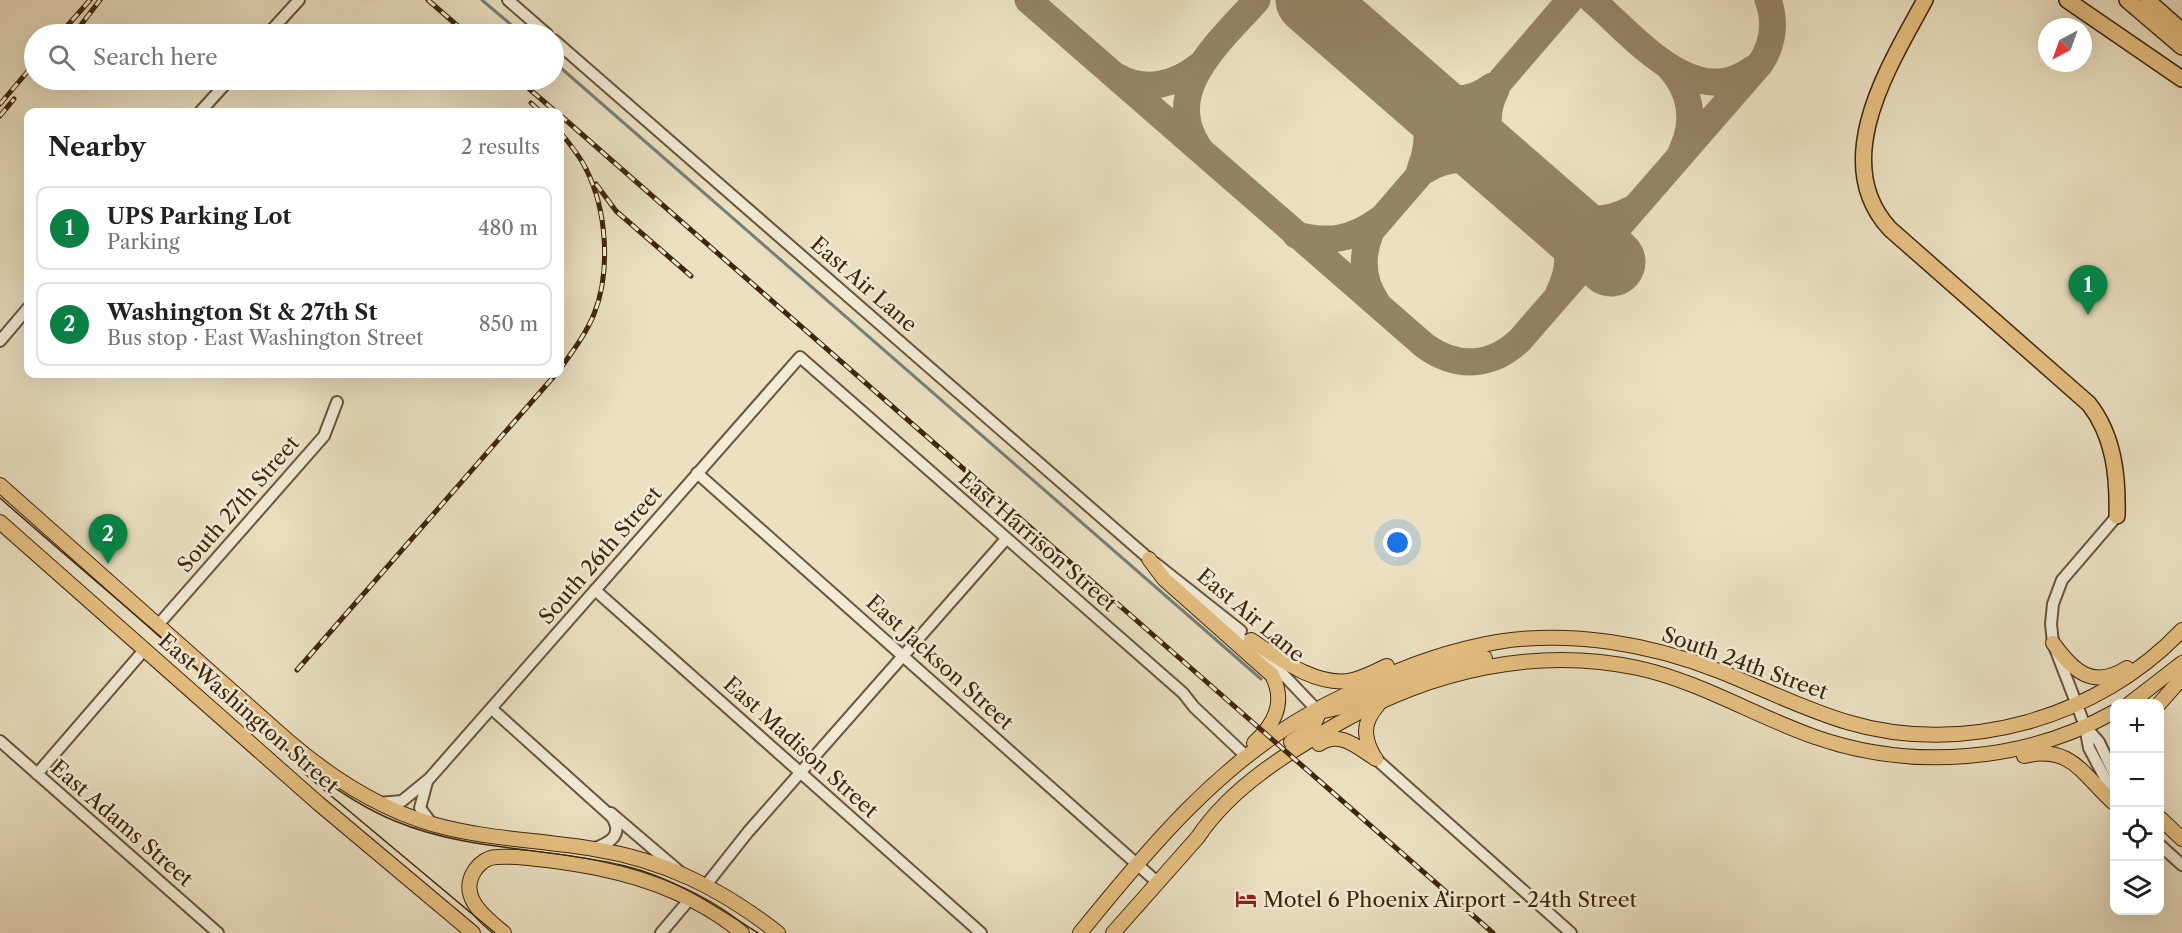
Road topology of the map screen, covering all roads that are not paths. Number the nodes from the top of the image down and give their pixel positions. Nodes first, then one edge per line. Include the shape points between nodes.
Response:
1 (298, 0) edge
2 (508, 0) edge
3 (1925, 0) edge
4 (2067, 0) edge
5 (2127, 0) edge
6 (2147, 0) edge
7 (277, 24) edge
8 (536, 24) edge
9 (2182, 31) edge
10 (2182, 47) edge
11 (564, 49) edge
12 (2182, 79) edge
13 (220, 90) edge
14 (204, 108) edge
15 (24, 313) edge
16 (0, 341) edge
17 (800, 357) joint
18 (337, 402) dead end
19 (697, 473) junction
20 (0, 485) edge
21 (2117, 516) joint
22 (0, 522) edge
23 (1006, 539) junction
24 (1149, 559) junction
25 (595, 590) junction
26 (2182, 619) edge
27 (158, 625) junction
28 (2182, 630) edge
29 (1251, 640) junction
30 (1499, 642) junction
31 (2053, 643) junction
32 (145, 650) junction
33 (904, 656) junction
34 (1511, 662) junction
35 (2182, 663) edge
36 (2182, 678) edge
37 (2135, 699) edge
38 (2163, 699) edge
39 (1381, 702) junction
40 (2077, 704) junction
41 (492, 709) junction
42 (1320, 709) junction
43 (2110, 714) edge
44 (2085, 726) junction
45 (0, 741) edge
46 (1245, 754) junction
47 (1936, 758) junction
48 (1376, 759) junction
49 (2110, 764) edge
50 (801, 773) junction
51 (37, 774) junction
52 (429, 779) junction
53 (2110, 786) edge
54 (2110, 798) edge
55 (379, 803) junction
56 (603, 807) junction
57 (1221, 809) junction
58 (2164, 822) edge
59 (433, 824) junction
60 (2164, 829) edge
61 (1198, 837) junction
62 (2182, 841) edge
63 (593, 849) junction
64 (2164, 849) edge
65 (559, 863) junction
66 (1137, 864) junction
67 (2182, 865) edge
68 (399, 869) junction
69 (680, 872) junction
70 (1156, 882) junction
71 (706, 885) junction
72 (689, 900) junction
73 (218, 933) edge
74 (473, 933) edge
75 (483, 933) edge
76 (504, 933) edge
77 (660, 933) edge
78 (741, 933) edge
79 (778, 933) edge
80 (981, 933) edge
81 (1080, 933) edge
82 (1113, 933) edge
83 (1571, 933) edge

1 - 7 street
2 - 8 street
3 - 21 highway via 1883,81 1864,142 1862,162 1867,194 1890,229 2089,404 2108,438 2117,479
4 - 12 highway
5 - 10 highway
6 - 9 highway
11 - 24 street, East Air Lane
13 - 14 street
15 - 16 street
17 - 19 street, South 26th Street
17 - 23 street, East Harrison Street
18 - 27 street, South 27th Street via 324,436
19 - 25 street, South 26th Street
19 - 33 street, East Jackson Street
20 - 27 main road, East Washington Street
21 - 31 street via 2058,586 2051,615
22 - 32 main road, East Washington Street
23 - 33 street
23 - 46 street, East Harrison Street via 1183,693
24 - 29 street, East Air Lane
24 - 42 street, East Air Lane
24 - 46 main road via 1164,579 1257,660 1276,683 1279,700 1272,725
25 - 41 street, South 26th Street
25 - 50 street, East Madison Street
26 - 31 main road via 2146,654 2109,677 2074,669
27 - 55 main road, East Washington Street via 287,740 328,773
28 - 40 main road, South 24th Street via 2132,674
29 - 30 main road via 1307,673 1340,681 1356,679 1449,644
29 - 42 street, East Air Lane via 1301,683
30 - 40 main road, South 24th Street via 1587,640 1627,644 1670,654 1820,713 1879,730 1980,732
30 - 42 main road, South 24th Street via 1417,663
31 - 40 street
32 - 51 street
32 - 68 main road, East Washington Street
33 - 50 street
33 - 66 street, East Jackson Street
34 - 39 main road, South 24th Street via 1437,680
34 - 42 main road via 1484,658 1463,662 1410,678 1338,709
34 - 47 main road, South 24th Street via 1592,662 1638,668 1682,681 1830,741 1891,754
35 - 37 main road
36 - 38 main road
39 - 48 main road via 1365,728 1366,741
39 - 57 main road, South 24th Street via 1289,754
40 - 44 street
41 - 52 street, South 26th Street
41 - 56 street
42 - 46 main road, South 24th Street
42 - 57 main road via 1309,730 1256,768 1226,798
43 - 44 main road, South 24th Street
44 - 47 main road, South 24th Street via 2014,750
44 - 49 street
44 - 53 street via 2089,748
45 - 51 street, East Adams Street
46 - 66 main road
47 - 54 main road via 1964,765 2053,753 2073,761
48 - 61 main road via 1352,743 1331,737 1278,771
48 - 83 street
50 - 71 street
50 - 80 street, East Madison Street
51 - 73 street, East Adams Street
52 - 55 street, South 26th Street via 402,801
52 - 59 street, South 26th Street via 420,808
55 - 59 main road, East Washington Street
56 - 63 street via 616,823 617,833 611,843
56 - 69 street
57 - 61 main road, South 24th Street
58 - 62 main road
59 - 63 main road
59 - 65 main road via 449,834 507,844
60 - 62 street
61 - 70 main road, South 24th Street
63 - 69 main road
64 - 67 street
65 - 72 main road via 648,882
65 - 76 main road via 498,857 484,862 473,873 472,900
66 - 70 street, East Jackson Street
66 - 81 main road
68 - 74 main road, East Washington Street
68 - 75 main road via 429,886
69 - 71 main road
70 - 82 main road, South 24th Street
71 - 79 main road via 737,902
72 - 77 street
72 - 78 main road

